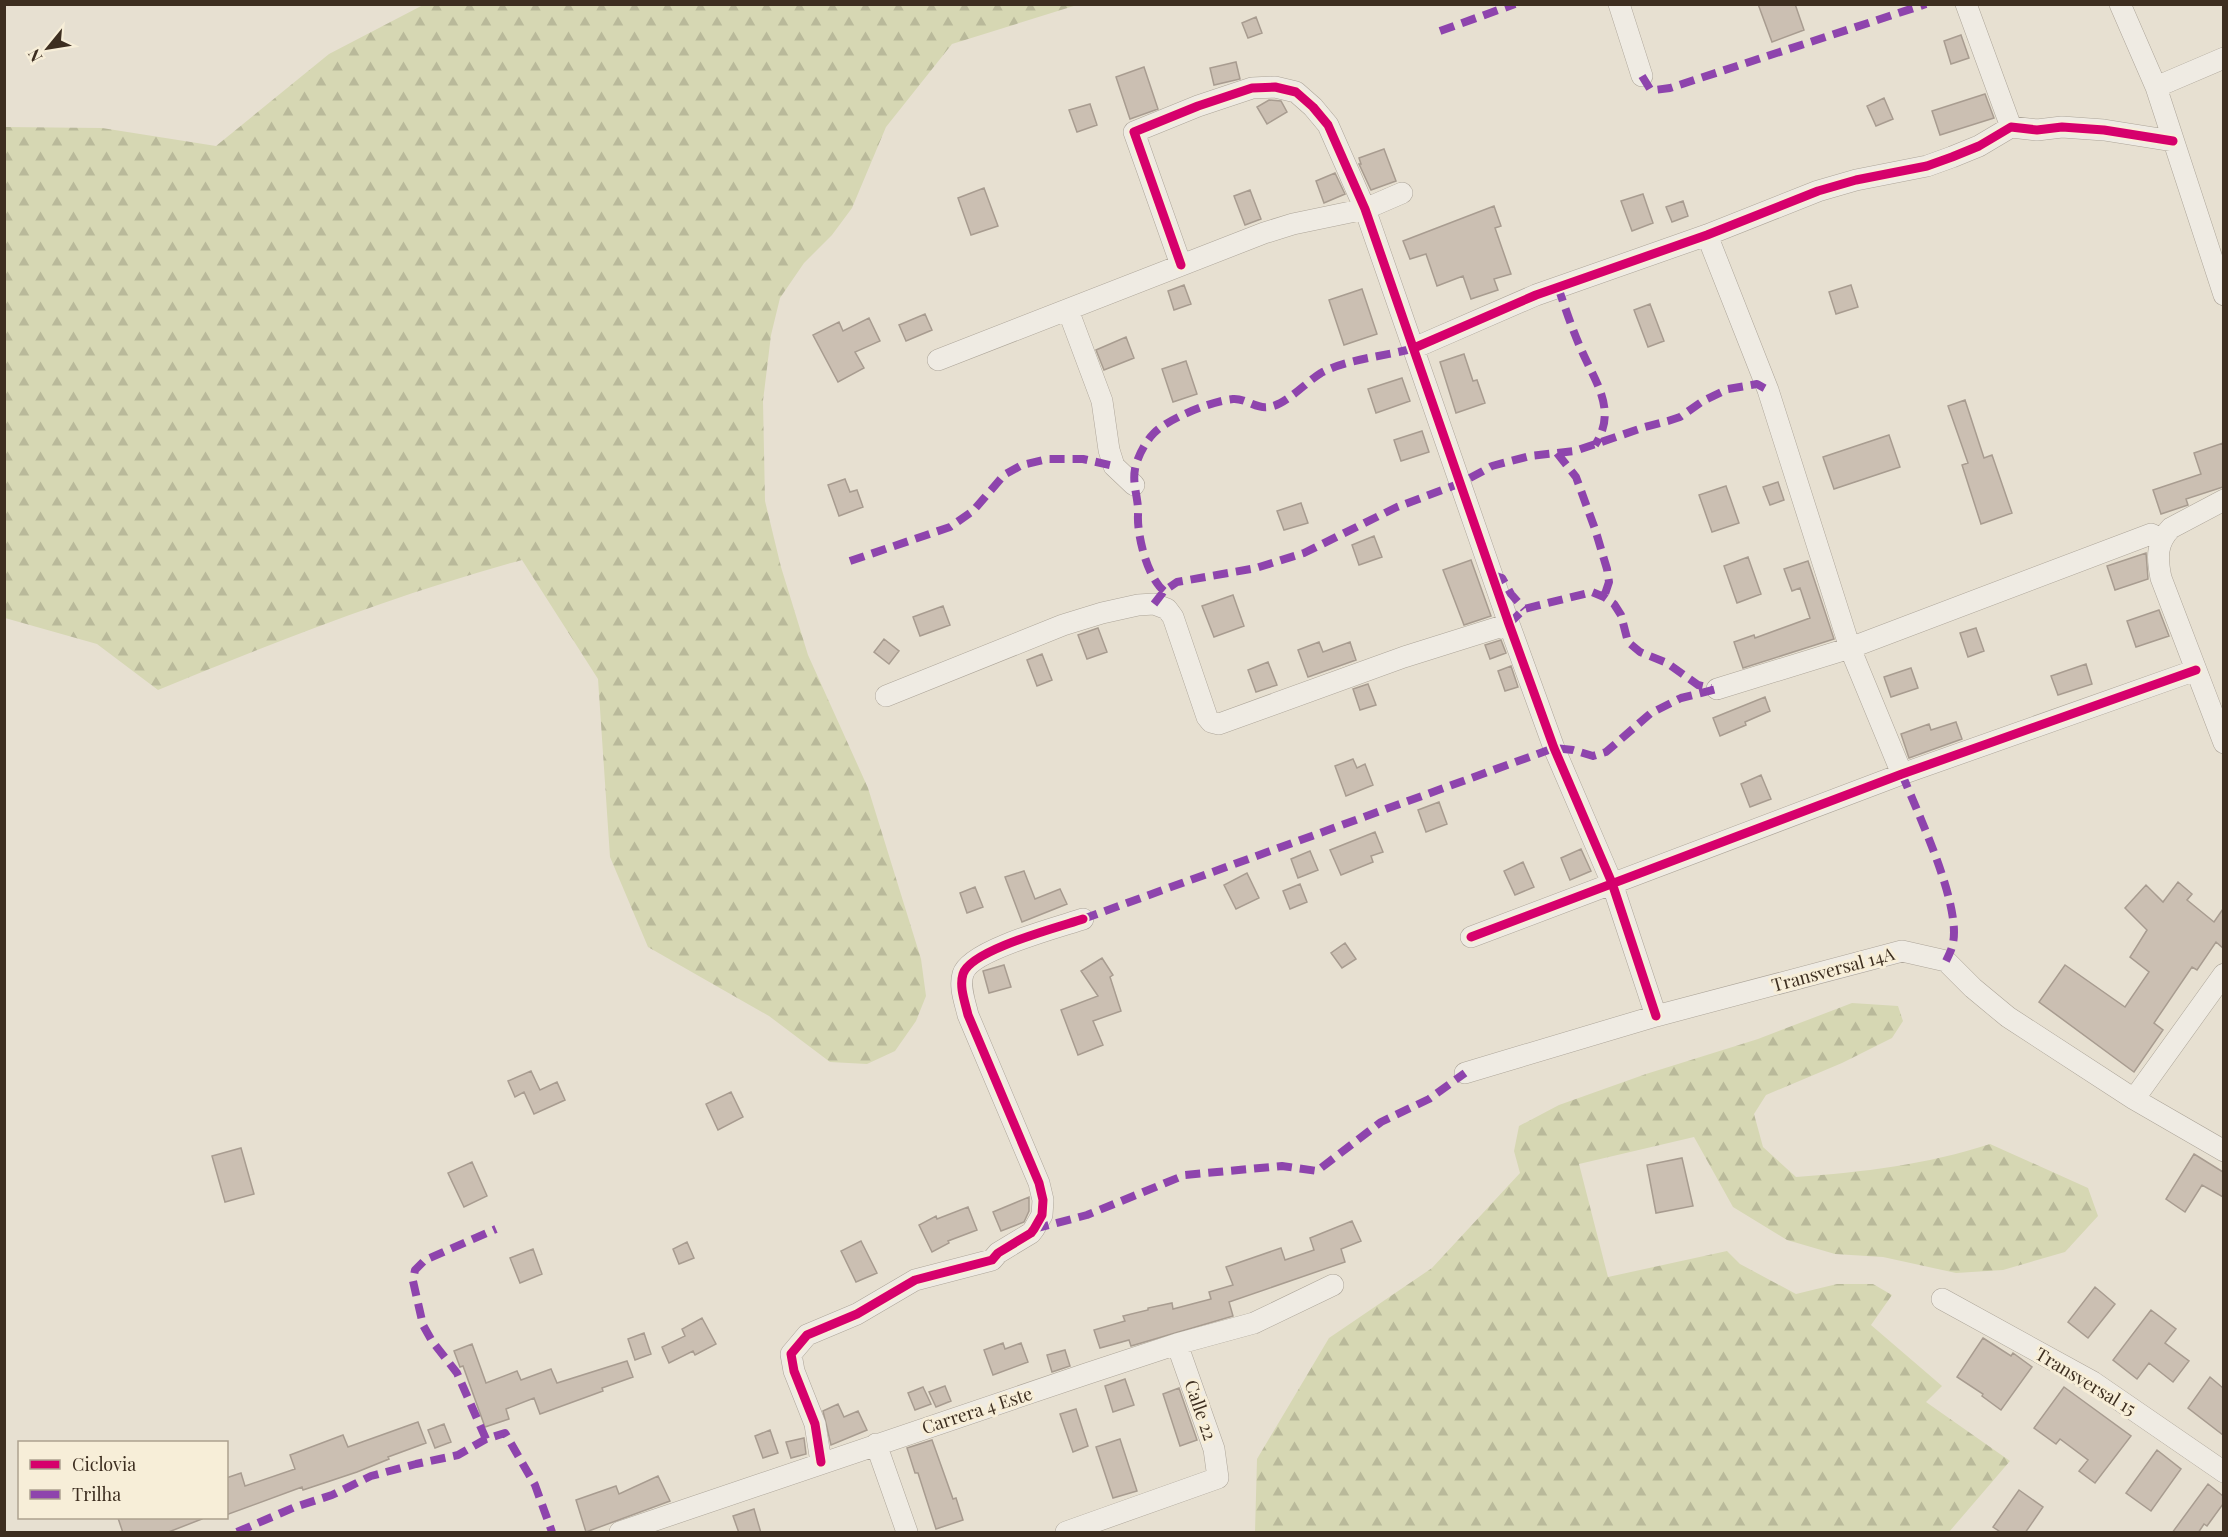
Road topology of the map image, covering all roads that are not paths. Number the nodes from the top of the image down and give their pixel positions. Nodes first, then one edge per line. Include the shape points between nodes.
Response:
1 (1619, 4) edge
2 (1966, 4) edge
3 (2120, 4) edge
4 (2223, 58) edge
5 (1642, 76) dead end
6 (2156, 87) junction
7 (2011, 127) junction
8 (2173, 141) junction
9 (1402, 193) dead end
10 (1365, 209) junction
11 (1707, 235) junction
12 (1181, 266) junction
13 (2223, 295) edge
14 (1068, 310) junction
15 (1414, 348) junction
16 (938, 360) dead end
17 (1134, 485) dead end
18 (2223, 500) edge
19 (2162, 539) junction
20 (1509, 624) junction
21 (1850, 648) junction
22 (2196, 670) junction
23 (1717, 689) dead end
24 (886, 696) dead end
25 (2223, 743) edge
26 (1902, 774) junction
27 (1611, 883) junction
28 (1083, 919) dead end
29 (1471, 937) dead end
30 (2223, 974) edge
31 (1656, 1016) junction
32 (1465, 1073) dead end
33 (2134, 1099) junction
34 (2223, 1150) edge
35 (1333, 1285) dead end
36 (1942, 1299) dead end
37 (1178, 1344) junction
38 (876, 1444) junction
39 (821, 1462) junction
40 (2223, 1472) edge
41 (1068, 1532) edge
42 (620, 1533) edge
43 (907, 1533) edge

1 - 5 street
2 - 7 street
3 - 6 street
4 - 6 street
6 - 8 street
7 - 8 street via 2104,130
7 - 11 street via 1979,146 1927,166 1832,186
8 - 13 street
9 - 10 street
10 - 12 street via 1264,233
10 - 12 street via 1328,125 1313,107 1296,92 1275,87 1252,88 1134,132
10 - 15 street
11 - 15 street via 1536,295
11 - 21 street via 1768,390
12 - 14 street
14 - 16 street
14 - 17 street via 1102,401 1114,466
15 - 20 street
18 - 19 street via 2171,528
19 - 21 street via 2151,534
19 - 22 street via 2157,552 2161,578
20 - 24 street via 1404,657 1219,724 1207,717 1173,617 1167,609 1154,604 1063,625
20 - 27 street via 1554,748
21 - 23 street
21 - 26 street
22 - 25 street
22 - 26 street
26 - 27 street
27 - 29 street
27 - 31 street
28 - 39 street via 986,952 968,963 963,974 968,1015 1039,1183 1041,1215 1031,1233 992,1260 915,1280 857,1314 807,1335 791,1354 815,1424
30 - 33 street
31 - 32 street, Transversal 14A
31 - 33 street, Transversal 14A via 1902,951 1946,961 2008,1017
33 - 34 street, Transversal 14A
35 - 37 street, Carrera 4 Este via 1254,1323
36 - 40 street, Transversal 15 via 2093,1382
37 - 38 street, Carrera 4 Este
37 - 41 street, Calle 22 via 1214,1449 1218,1478
38 - 39 street, Carrera 4 Este
38 - 43 street
39 - 42 street, Carrera 4 Este

